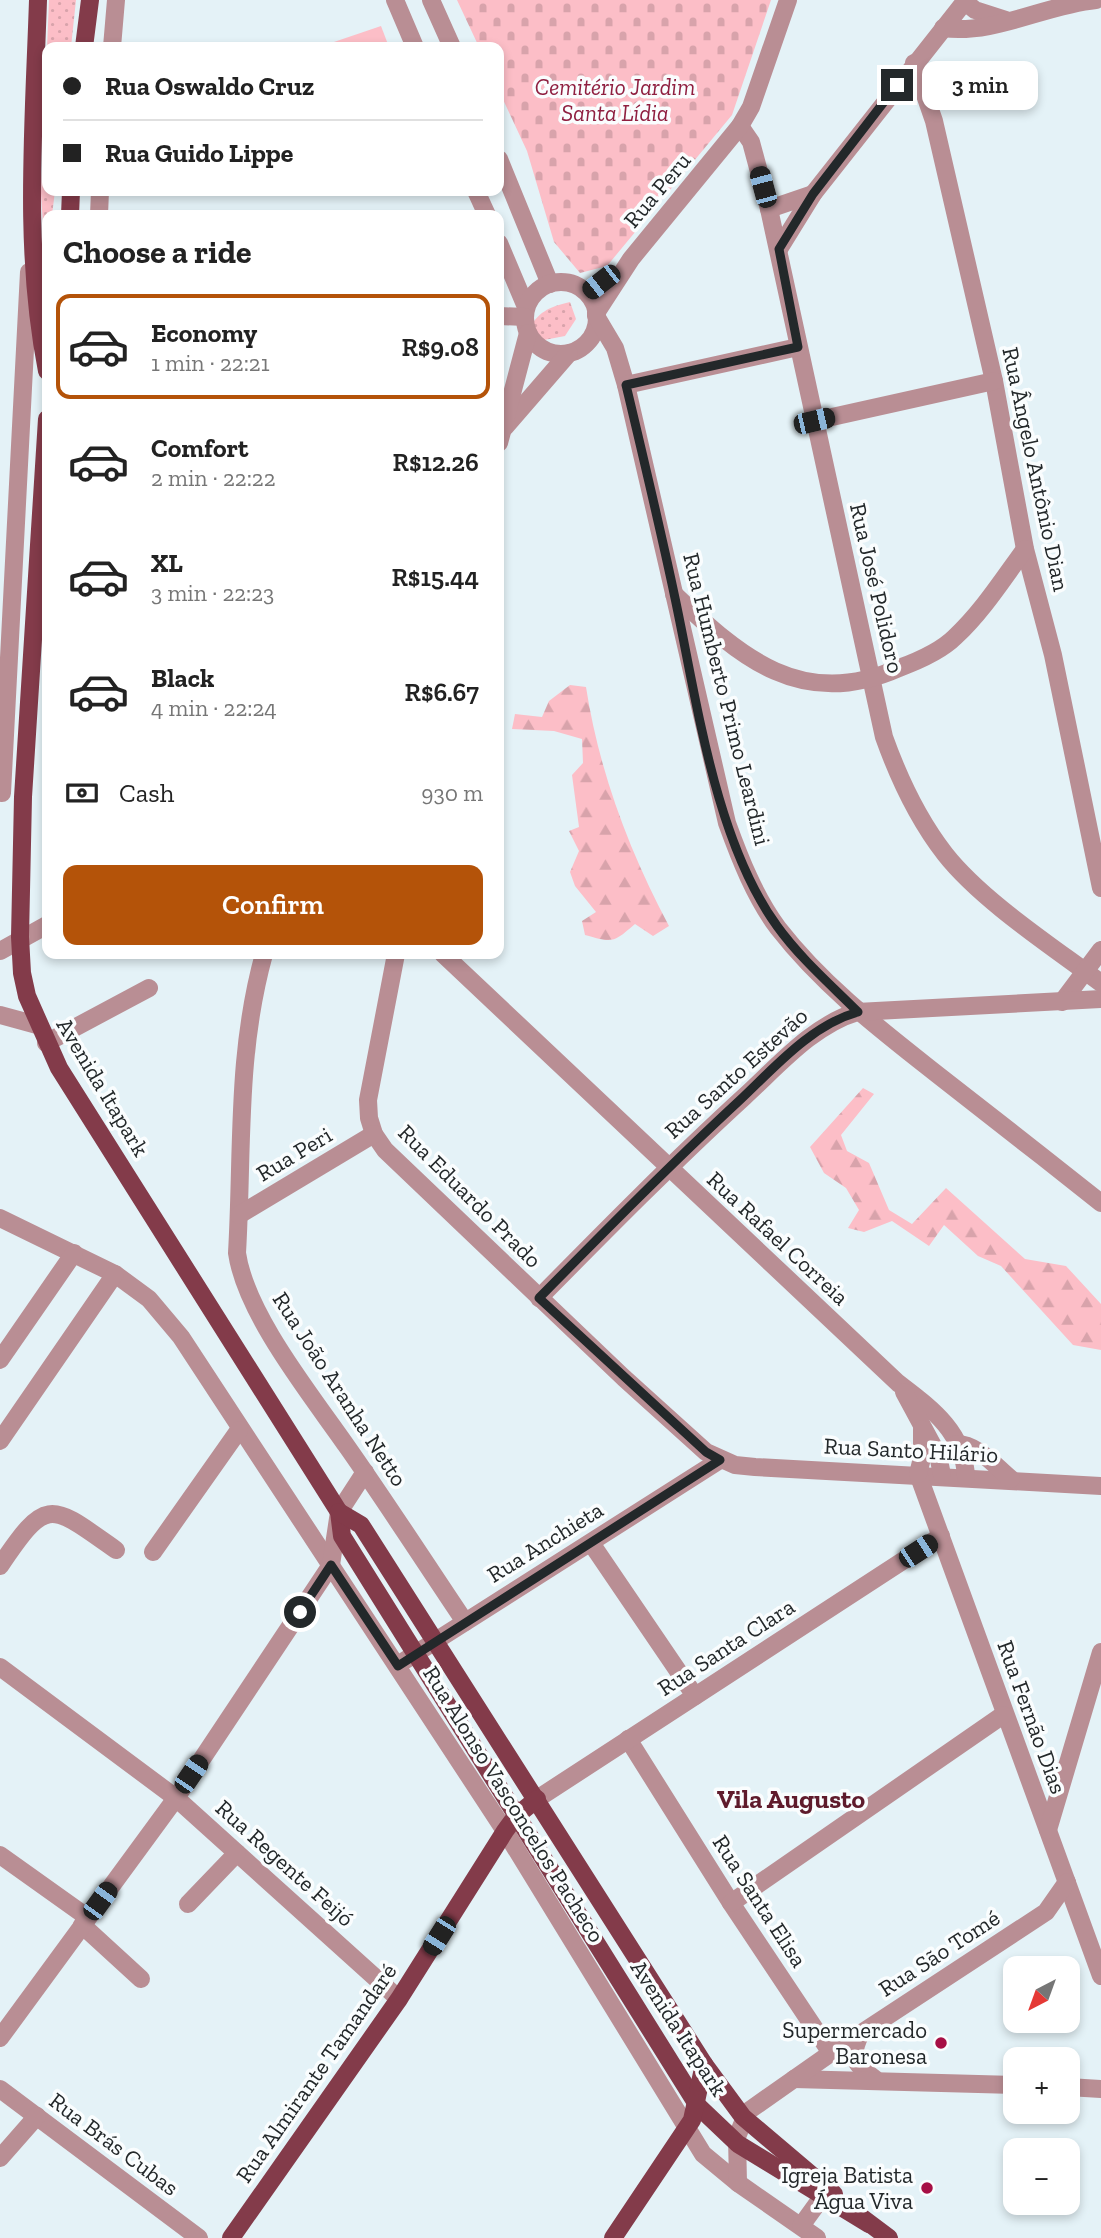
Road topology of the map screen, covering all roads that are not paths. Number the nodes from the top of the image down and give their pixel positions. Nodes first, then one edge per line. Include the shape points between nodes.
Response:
1 (38, 0) edge
2 (90, 0) edge
3 (116, 0) edge
4 (395, 0) edge
5 (432, 0) edge
6 (788, 0) edge
7 (1096, 0) edge
8 (966, 1) edge
9 (1077, 2) junction
10 (1101, 10) edge
11 (1006, 20) junction
12 (943, 28) junction
13 (85, 42) edge
14 (112, 42) edge
15 (413, 42) edge
16 (450, 42) edge
17 (914, 63) junction
18 (740, 126) junction
19 (504, 171) edge
20 (813, 194) junction
21 (769, 209) junction
22 (31, 230) junction
23 (779, 249) junction
24 (504, 257) edge
25 (631, 259) junction
26 (550, 284) junction
27 (587, 294) junction
28 (596, 315) junction
29 (504, 317) edge
30 (526, 319) junction
31 (592, 335) junction
32 (42, 344) edge
33 (798, 347) junction
34 (615, 348) junction
35 (569, 353) junction
36 (994, 381) junction
37 (626, 385) junction
38 (504, 420) edge
39 (814, 421) junction
40 (504, 433) edge
41 (42, 498) edge
42 (1025, 549) junction
43 (674, 594) junction
44 (873, 680) junction
45 (1, 792) edge
46 (23, 797) junction
47 (1101, 888) edge
48 (42, 927) edge
49 (20, 937) junction
50 (1101, 950) edge
51 (0, 951) edge
52 (263, 959) edge
53 (395, 959) edge
54 (448, 959) edge
55 (1086, 972) junction
56 (1101, 983) edge
57 (149, 988) dead end
58 (1101, 999) edge
59 (1062, 1002) junction
60 (858, 1012) junction
61 (0, 1016) edge
62 (37, 1025) junction
63 (46, 1043) junction
64 (374, 1134) junction
65 (667, 1168) junction
66 (1101, 1203) edge
67 (239, 1215) junction
68 (0, 1218) edge
69 (74, 1253) junction
70 (115, 1274) junction
71 (539, 1298) junction
72 (0, 1360) edge
73 (898, 1384) junction
74 (922, 1424) junction
75 (239, 1430) junction
76 (0, 1441) edge
77 (960, 1444) junction
78 (938, 1455) junction
79 (720, 1460) junction
80 (365, 1472) junction
81 (918, 1474) junction
82 (942, 1475) junction
83 (966, 1476) junction
84 (1011, 1479) junction
85 (1101, 1486) edge
86 (339, 1512) junction
87 (941, 1536) junction
88 (590, 1543) junction
89 (116, 1550) dead end
90 (153, 1552) dead end
91 (331, 1565) junction
92 (0, 1566) edge
93 (465, 1622) junction
94 (435, 1641) junction
95 (1101, 1652) edge
96 (414, 1653) junction
97 (398, 1666) junction
98 (0, 1667) edge
99 (695, 1696) junction
100 (1003, 1715) junction
101 (628, 1739) junction
102 (176, 1798) junction
103 (537, 1799) junction
104 (511, 1824) junction
105 (1048, 1830) junction
106 (237, 1853) junction
107 (0, 1855) edge
108 (1067, 1882) junction
109 (603, 1903) junction
110 (731, 1903) junction
111 (188, 1904) dead end
112 (1046, 1912) junction
113 (1080, 1916) junction
114 (85, 1921) junction
115 (1101, 1976) edge
116 (141, 1979) dead end
117 (399, 1999) junction
118 (860, 2035) junction
119 (0, 2038) edge
120 (831, 2053) junction
121 (704, 2064) junction
122 (875, 2079) junction
123 (794, 2080) junction
124 (1003, 2084) edge
125 (1080, 2088) edge
126 (0, 2089) edge
127 (1101, 2089) edge
128 (698, 2106) junction
129 (37, 2116) junction
130 (743, 2117) junction
131 (686, 2130) junction
132 (737, 2144) junction
133 (0, 2158) edge
134 (738, 2183) junction
135 (822, 2197) junction
136 (869, 2224) junction
137 (801, 2226) junction
138 (199, 2238) edge
139 (231, 2238) edge
140 (613, 2238) edge
141 (817, 2238) edge
142 (888, 2238) edge

1 - 22 main road
2 - 13 main road
3 - 14 street
4 - 15 street
5 - 16 street
6 - 18 street, Rua Peru via 751,107
7 - 9 street
8 - 11 street
8 - 12 street
9 - 10 street
9 - 11 street
11 - 12 street via 972,30
12 - 17 street
17 - 20 street
17 - 36 street, Rua Ângelo Antônio Dian via 934,121
18 - 21 street, Rua José Polidoro via 751,142
18 - 25 street, Rua Peru
19 - 26 street
20 - 21 street
20 - 23 street
21 - 23 street, Rua José Polidoro
22 - 32 main road
22 - 45 street
23 - 33 street, Rua José Polidoro
24 - 30 street
25 - 27 street, Rua Peru
25 - 28 street, Rua Peru
26 - 27 street via 570,284
26 - 30 street via 532,297
27 - 28 street
28 - 31 street
28 - 34 street, Rua Humberto Primo Leardini
29 - 30 street
30 - 35 street via 541,348
30 - 38 street
31 - 34 street
31 - 35 street
33 - 37 street
33 - 39 street, Rua José Polidoro
34 - 37 street, Rua Humberto Primo Leardini
35 - 40 street
36 - 39 street
36 - 42 street, Rua Ângelo Antônio Dian
37 - 43 street, Rua Humberto Primo Leardini
39 - 44 street, Rua José Polidoro
41 - 46 main road, Avenida Itapark
42 - 44 street via 954,639
42 - 47 street, Rua Ângelo Antônio Dian via 1053,655
43 - 44 street via 716,634 768,670 796,680
43 - 60 street, Rua Humberto Primo Leardini via 711,758 740,859 776,926
44 - 55 street, Rua José Polidoro via 884,737 899,778 917,814 947,856 976,886
45 - 46 street
46 - 49 main road, Avenida Itapark
48 - 49 street
49 - 51 street
49 - 62 main road, Avenida Itapark via 22,974
50 - 55 street
52 - 67 street, Rua João Aranha Netto via 245,1036
53 - 64 street via 368,1100
54 - 65 street, Rua Rafael Correia
55 - 56 street, Rua José Polidoro
55 - 59 street
57 - 63 street
58 - 59 street, Rua Santo Estevão
59 - 60 street, Rua Santo Estevão
60 - 65 street, Rua Santo Estevão via 821,1028
60 - 66 street, Rua Humberto Primo Leardini
61 - 62 street
62 - 63 main road, Avenida Itapark
63 - 86 main road, Avenida Itapark
64 - 67 street, Rua Peri
64 - 71 street, Rua Eduardo Prado via 399,1164
65 - 71 street, Rua Santo Estevão
65 - 73 street, Rua Rafael Correia
67 - 80 street, Rua João Aranha Netto via 239,1271 255,1306
68 - 69 street, Rua Alonso Vasconcelos Pacheco
69 - 70 street, Rua Alonso Vasconcelos Pacheco
69 - 72 street
70 - 75 street, Rua Alonso Vasconcelos Pacheco via 149,1299 181,1337
70 - 76 street
71 - 79 street, Rua Eduardo Prado via 634,1388
73 - 74 street, Rua Rafael Correia
73 - 77 street, Rua Rafael Correia via 935,1413
74 - 78 street, Rua Rafael Correia
74 - 81 street
75 - 90 street
75 - 91 street, Rua Alonso Vasconcelos Pacheco
77 - 78 street
77 - 83 street, Rua Rafael Correia
77 - 84 street via 981,1453
78 - 82 street, Rua Rafael Correia
79 - 81 street, Rua Santo Hilário via 777,1469
79 - 88 street, Rua Anchieta
80 - 86 street
80 - 93 street, Rua João Aranha Netto
81 - 82 street, Rua Santo Hilário
81 - 87 street, Rua Fernão Dias
82 - 83 street, Rua Santo Hilário
83 - 84 street, Rua Santo Hilário
84 - 85 street, Rua Santo Hilário
86 - 91 street
86 - 94 main road, Avenida Itapark via 361,1525
86 - 96 main road, Avenida Itapark via 342,1536
87 - 99 street, Rua Santa Clara
87 - 100 street, Rua Fernão Dias
88 - 93 street, Rua Anchieta
88 - 99 street
89 - 92 street via 62,1514 46,1513 31,1522
91 - 97 street, Rua Alonso Vasconcelos Pacheco
91 - 102 street
93 - 94 street, Rua Anchieta
94 - 96 street, Rua Anchieta
94 - 103 main road, Avenida Itapark
95 - 105 street
96 - 97 street, Rua Anchieta
96 - 104 main road, Avenida Itapark
97 - 104 street, Rua Alonso Vasconcelos Pacheco
98 - 102 street, Rua Regente Feijó
99 - 101 street, Rua Santa Clara
100 - 105 street, Rua Fernão Dias
100 - 110 street
101 - 103 street, Rua Santa Clara
101 - 110 street, Rua Santa Elisa
102 - 106 street, Rua Regente Feijó
102 - 114 street
103 - 104 main road, Rua Almirante Tamandaré
103 - 109 main road, Avenida Itapark
104 - 109 main road via 531,1816 543,1823
104 - 117 main road, Rua Almirante Tamandaré
104 - 128 main road, Avenida Itapark
104 - 131 street, Rua Alonso Vasconcelos Pacheco
105 - 108 street, Rua Fernão Dias
106 - 111 street
106 - 117 street, Rua Regente Feijó
107 - 114 street
108 - 112 street, Rua São Tomé
108 - 113 street, Rua Fernão Dias
109 - 121 main road, Avenida Itapark
110 - 120 street, Rua Santa Elisa
112 - 113 street
112 - 118 street, Rua São Tomé
113 - 115 street, Rua Fernão Dias
114 - 116 street
114 - 119 street
117 - 139 main road, Rua Almirante Tamandaré
118 - 120 street, Rua São Tomé
118 - 122 street via 855,2059
120 - 123 street, Rua São Tomé
121 - 128 main road
121 - 130 main road, Avenida Itapark
122 - 123 street
122 - 124 street
123 - 130 street, Rua São Tomé
125 - 127 street
126 - 129 street, Rua Brás Cubas
128 - 131 main road
128 - 132 main road, Avenida Itapark
129 - 133 street
129 - 138 street, Rua Brás Cubas
130 - 132 street
130 - 136 main road, Avenida Itapark
131 - 134 street, Rua Alonso Vasconcelos Pacheco via 703,2154
131 - 140 main road
132 - 134 street
132 - 135 main road, Avenida Itapark
134 - 137 street, Rua Alonso Vasconcelos Pacheco
135 - 136 main road, Avenida Itapark
135 - 137 street
136 - 142 main road, Avenida Itapark
137 - 141 street, Rua Alonso Vasconcelos Pacheco

